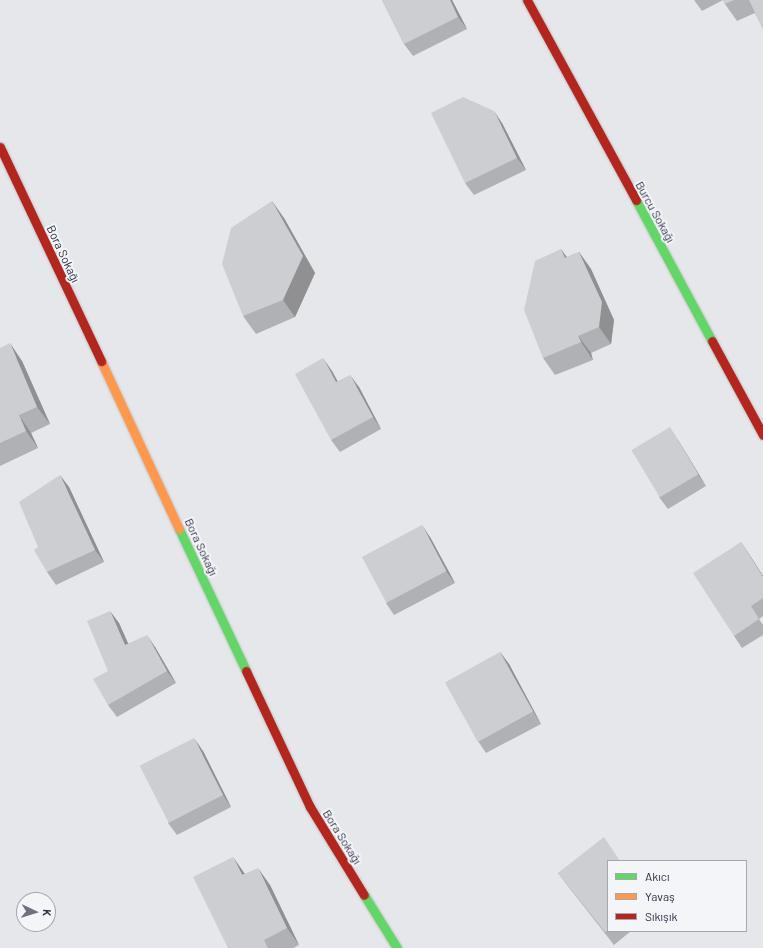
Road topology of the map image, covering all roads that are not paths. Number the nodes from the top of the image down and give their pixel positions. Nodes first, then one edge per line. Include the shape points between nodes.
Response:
1 (527, 0) edge
2 (0, 147) edge
3 (763, 435) edge
4 (397, 948) edge

1 - 3 street, Burcu Sokağı
2 - 4 street, Bora Sokağı via 310,807

